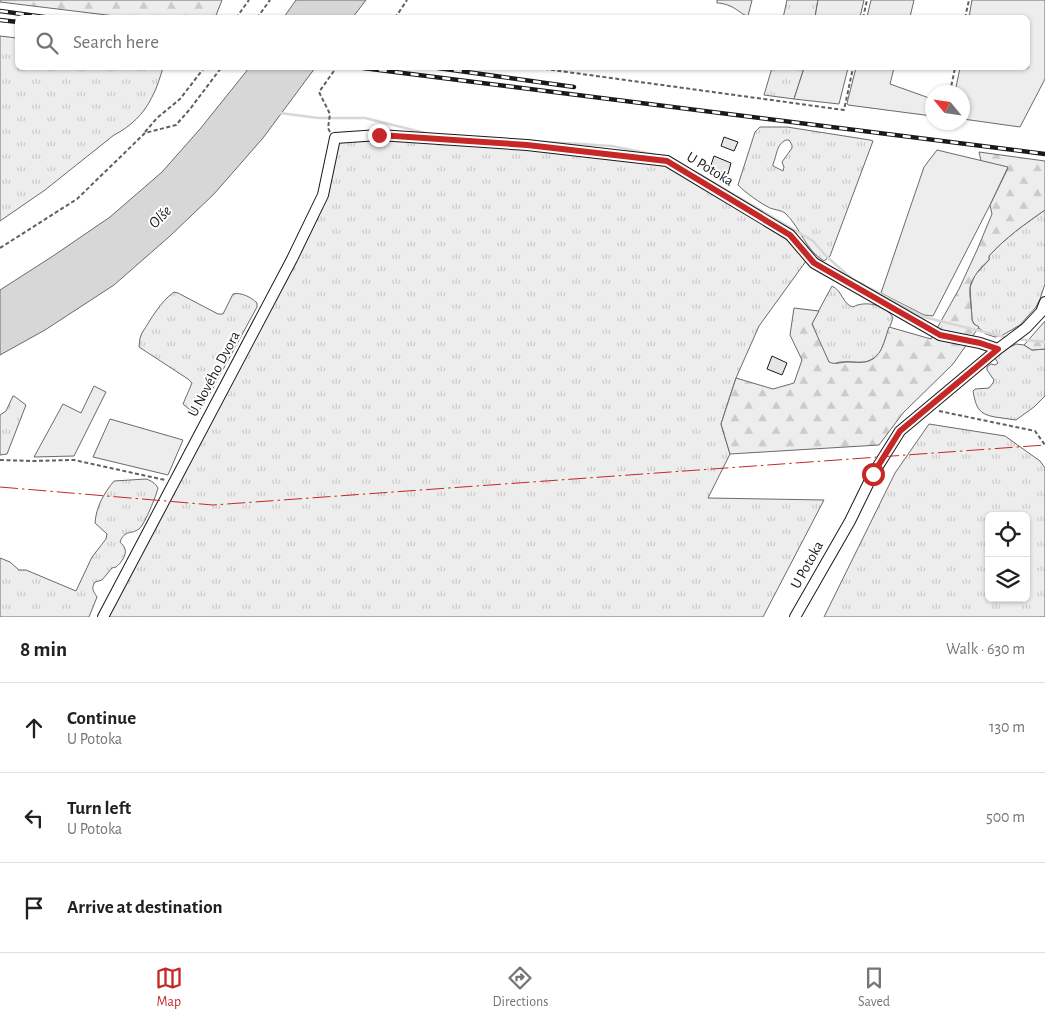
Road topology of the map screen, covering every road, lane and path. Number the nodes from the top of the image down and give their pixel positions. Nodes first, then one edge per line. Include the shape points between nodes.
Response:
1 (249, 0) edge
2 (270, 0) edge
3 (407, 0) edge
4 (867, 0) edge
5 (969, 0) edge
6 (238, 15) edge
7 (260, 15) edge
8 (397, 15) edge
9 (864, 15) edge
10 (966, 15) edge
11 (202, 70) edge
12 (219, 70) edge
13 (335, 70) edge
14 (553, 70) edge
15 (853, 70) edge
16 (955, 70) edge
17 (951, 85) edge
18 (145, 133) junction
19 (335, 138) junction
20 (0, 248) edge
21 (1045, 302) edge
22 (998, 349) junction
23 (932, 405) junction
24 (1045, 445) edge
25 (0, 460) edge
26 (174, 482) junction
27 (103, 617) edge
28 (795, 617) edge

1 - 6 path
2 - 7 path
3 - 8 path
4 - 9 path
5 - 10 path
11 - 18 path via 180,99
12 - 18 path via 176,125
13 - 19 path via 319,92 330,114 328,128
14 - 15 path via 844,110
16 - 17 path
18 - 20 path via 77,199
19 - 22 street, U Potoka via 379,135 517,144 667,161 790,235 814,263 940,335
19 - 26 street, U Nového Dvora via 323,195
21 - 22 street, U Potoka via 1041,312 1026,328
22 - 23 street, U Potoka
23 - 24 path via 938,411 1035,431
23 - 28 street, U Potoka via 900,431
25 - 26 path via 74,460
26 - 27 street, U Nového Dvora

